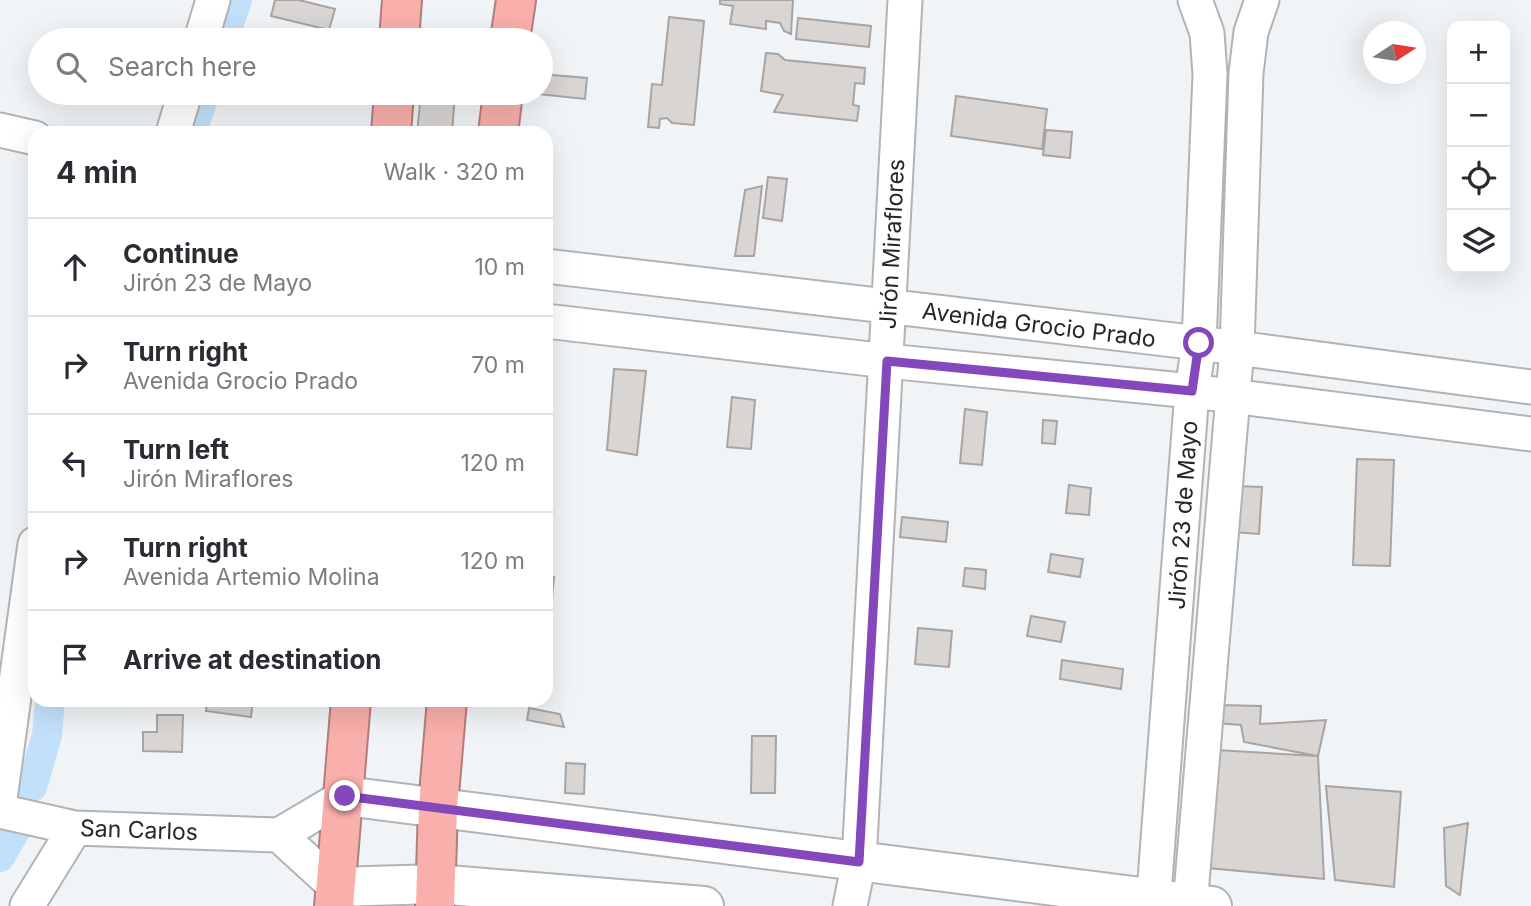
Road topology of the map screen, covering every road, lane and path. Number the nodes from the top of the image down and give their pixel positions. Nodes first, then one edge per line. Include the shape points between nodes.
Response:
1 (213, 0) edge
2 (402, 0) edge
3 (516, 0) edge
4 (905, 0) edge
5 (1195, 0) edge
6 (1262, 0) edge
7 (205, 28) edge
8 (400, 28) edge
9 (512, 28) edge
10 (181, 105) edge
11 (393, 105) edge
12 (502, 105) edge
13 (175, 126) edge
14 (392, 126) edge
15 (499, 126) edge
16 (0, 130) edge
17 (28, 136) edge
18 (553, 267) edge
19 (889, 307) junction
20 (553, 322) edge
21 (1199, 343) junction
22 (1237, 348) junction
23 (887, 361) junction
24 (1531, 387) edge
25 (1192, 391) junction
26 (1232, 396) junction
27 (1531, 434) edge
28 (28, 558) edge
29 (13, 587) edge
30 (351, 707) edge
31 (446, 707) edge
32 (345, 796) junction
33 (0, 799) edge
34 (438, 806) junction
35 (0, 811) edge
36 (75, 828) junction
37 (279, 835) junction
38 (859, 862) junction
39 (435, 895) edge
40 (335, 896) edge
41 (1153, 903) edge
42 (1197, 905) edge
43 (27, 906) edge
44 (704, 906) edge
45 (850, 906) edge

1 - 7 street
2 - 8 highway
3 - 9 highway
4 - 19 street, Jirón Miraflores
5 - 21 street, Jirón 23 de Mayo via 1207,33 1210,74
6 - 22 street, Jirón 23 de Mayo via 1251,32 1246,73
10 - 13 street
11 - 14 highway
12 - 15 highway
16 - 17 street
18 - 19 street, Avenida Grocio Prado
19 - 21 street, Avenida Grocio Prado
19 - 23 street, Jirón Miraflores
20 - 23 street, Avenida Grocio Prado
21 - 22 street, Avenida Grocio Prado
21 - 25 street, Jirón 23 de Mayo
22 - 24 street, Avenida Grocio Prado
22 - 26 street, Jirón 23 de Mayo
23 - 25 street, Avenida Grocio Prado
23 - 38 street, Jirón Miraflores
25 - 26 street, Avenida Grocio Prado
25 - 41 street, Jirón 23 de Mayo
26 - 27 street, Avenida Grocio Prado
26 - 42 street, Jirón 23 de Mayo
28 - 29 street
29 - 33 street
30 - 32 highway
31 - 34 highway
32 - 34 street
32 - 37 street
32 - 40 highway
34 - 38 street
34 - 39 highway
35 - 36 street, San Carlos
36 - 37 street, San Carlos
36 - 43 street
37 - 40 street
38 - 41 street
38 - 45 street, Jirón Miraflores
39 - 40 street
39 - 44 street
41 - 42 street

